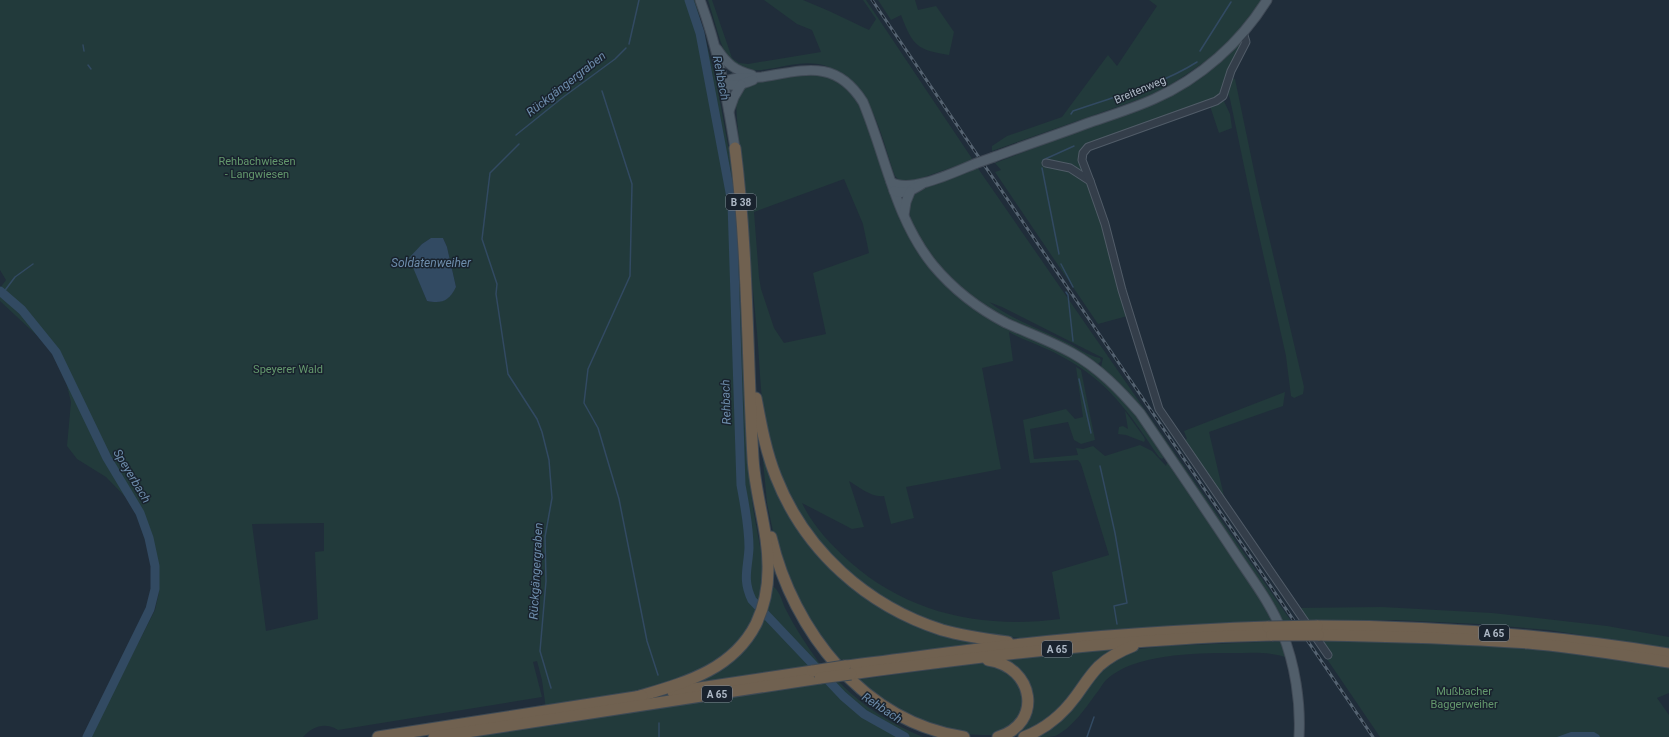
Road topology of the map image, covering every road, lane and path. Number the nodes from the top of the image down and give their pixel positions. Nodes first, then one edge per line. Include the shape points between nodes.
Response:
1 (700, 0) edge
2 (1267, 0) edge
3 (1244, 32) junction
4 (714, 45) junction
5 (761, 77) junction
6 (724, 83) junction
7 (741, 85) junction
8 (729, 111) junction
9 (735, 148) joint
10 (1046, 163) dead end
11 (1090, 181) junction
12 (923, 183) junction
13 (894, 186) junction
14 (910, 192) junction
15 (903, 216) junction
16 (746, 288) junction
17 (756, 398) junction
18 (766, 547) junction
19 (1270, 631) junction
20 (1318, 631) junction
21 (1145, 641) junction
22 (1023, 644) junction
23 (1669, 654) edge
24 (1328, 655) dead end
25 (969, 658) junction
26 (1669, 662) edge
27 (848, 670) junction
28 (816, 674) junction
29 (637, 697) junction
30 (615, 705) junction
31 (599, 707) junction
32 (378, 737) edge
33 (434, 737) edge
34 (935, 737) edge
35 (964, 737) edge
36 (998, 737) edge
37 (1024, 737) edge
38 (1299, 737) edge

1 - 4 main road, B 38
2 - 3 main road, Breitenweg
3 - 11 street via 1246,42 1222,96 1216,101 1088,147 1083,153 1082,160
3 - 12 main road, Breitenweg, bridge via 1206,67 1166,93 1137,106
4 - 5 main road, B 38 via 738,71
4 - 6 main road, B 38
5 - 6 main road, B 38 via 729,79
5 - 7 main road, B 38
5 - 13 main road, B 38 via 812,70 840,77 853,87 863,102
6 - 7 main road, B 38 via 728,86
6 - 8 main road, B 38
7 - 8 main road
8 - 9 main road, B 38
9 - 16 highway, B 38 via 744,230
10 - 11 street via 1070,168
11 - 24 street via 1159,409
12 - 13 main road
12 - 14 main road
13 - 14 main road via 900,193
13 - 15 main road
14 - 15 main road
15 - 38 main road via 925,255 958,291 1000,320 1055,344 1086,362 1118,389 1140,413 1276,618 1291,658
16 - 17 highway, B 38
16 - 18 highway via 754,470
17 - 22 highway via 767,451 787,501 808,536 840,572 878,600 919,621 969,636
17 - 35 highway via 760,458 769,527 784,579 809,630 842,671 883,704 920,725
18 - 29 highway via 768,580 764,605 744,643 714,668 692,680
18 - 34 highway via 790,609 808,640 828,665 854,691 881,711
19 - 20 highway, A 65, bridge
19 - 21 highway, A 65
19 - 22 highway, A 65 via 1166,632
20 - 23 highway, A 65 via 1396,628 1520,635 1601,643
20 - 26 highway, A 65 via 1528,643
21 - 25 highway, A 65
21 - 37 highway via 1104,661 1058,716 1044,727
22 - 27 highway, A 65
25 - 27 highway, A 65
25 - 36 highway via 1003,663 1018,673 1026,686 1028,701 1024,716 1015,728
27 - 28 highway, A 65, bridge
28 - 29 highway, A 65
28 - 30 highway, A 65
29 - 30 highway, A 65
30 - 31 highway, A 65
31 - 32 highway, A 65
31 - 33 highway, A 65

